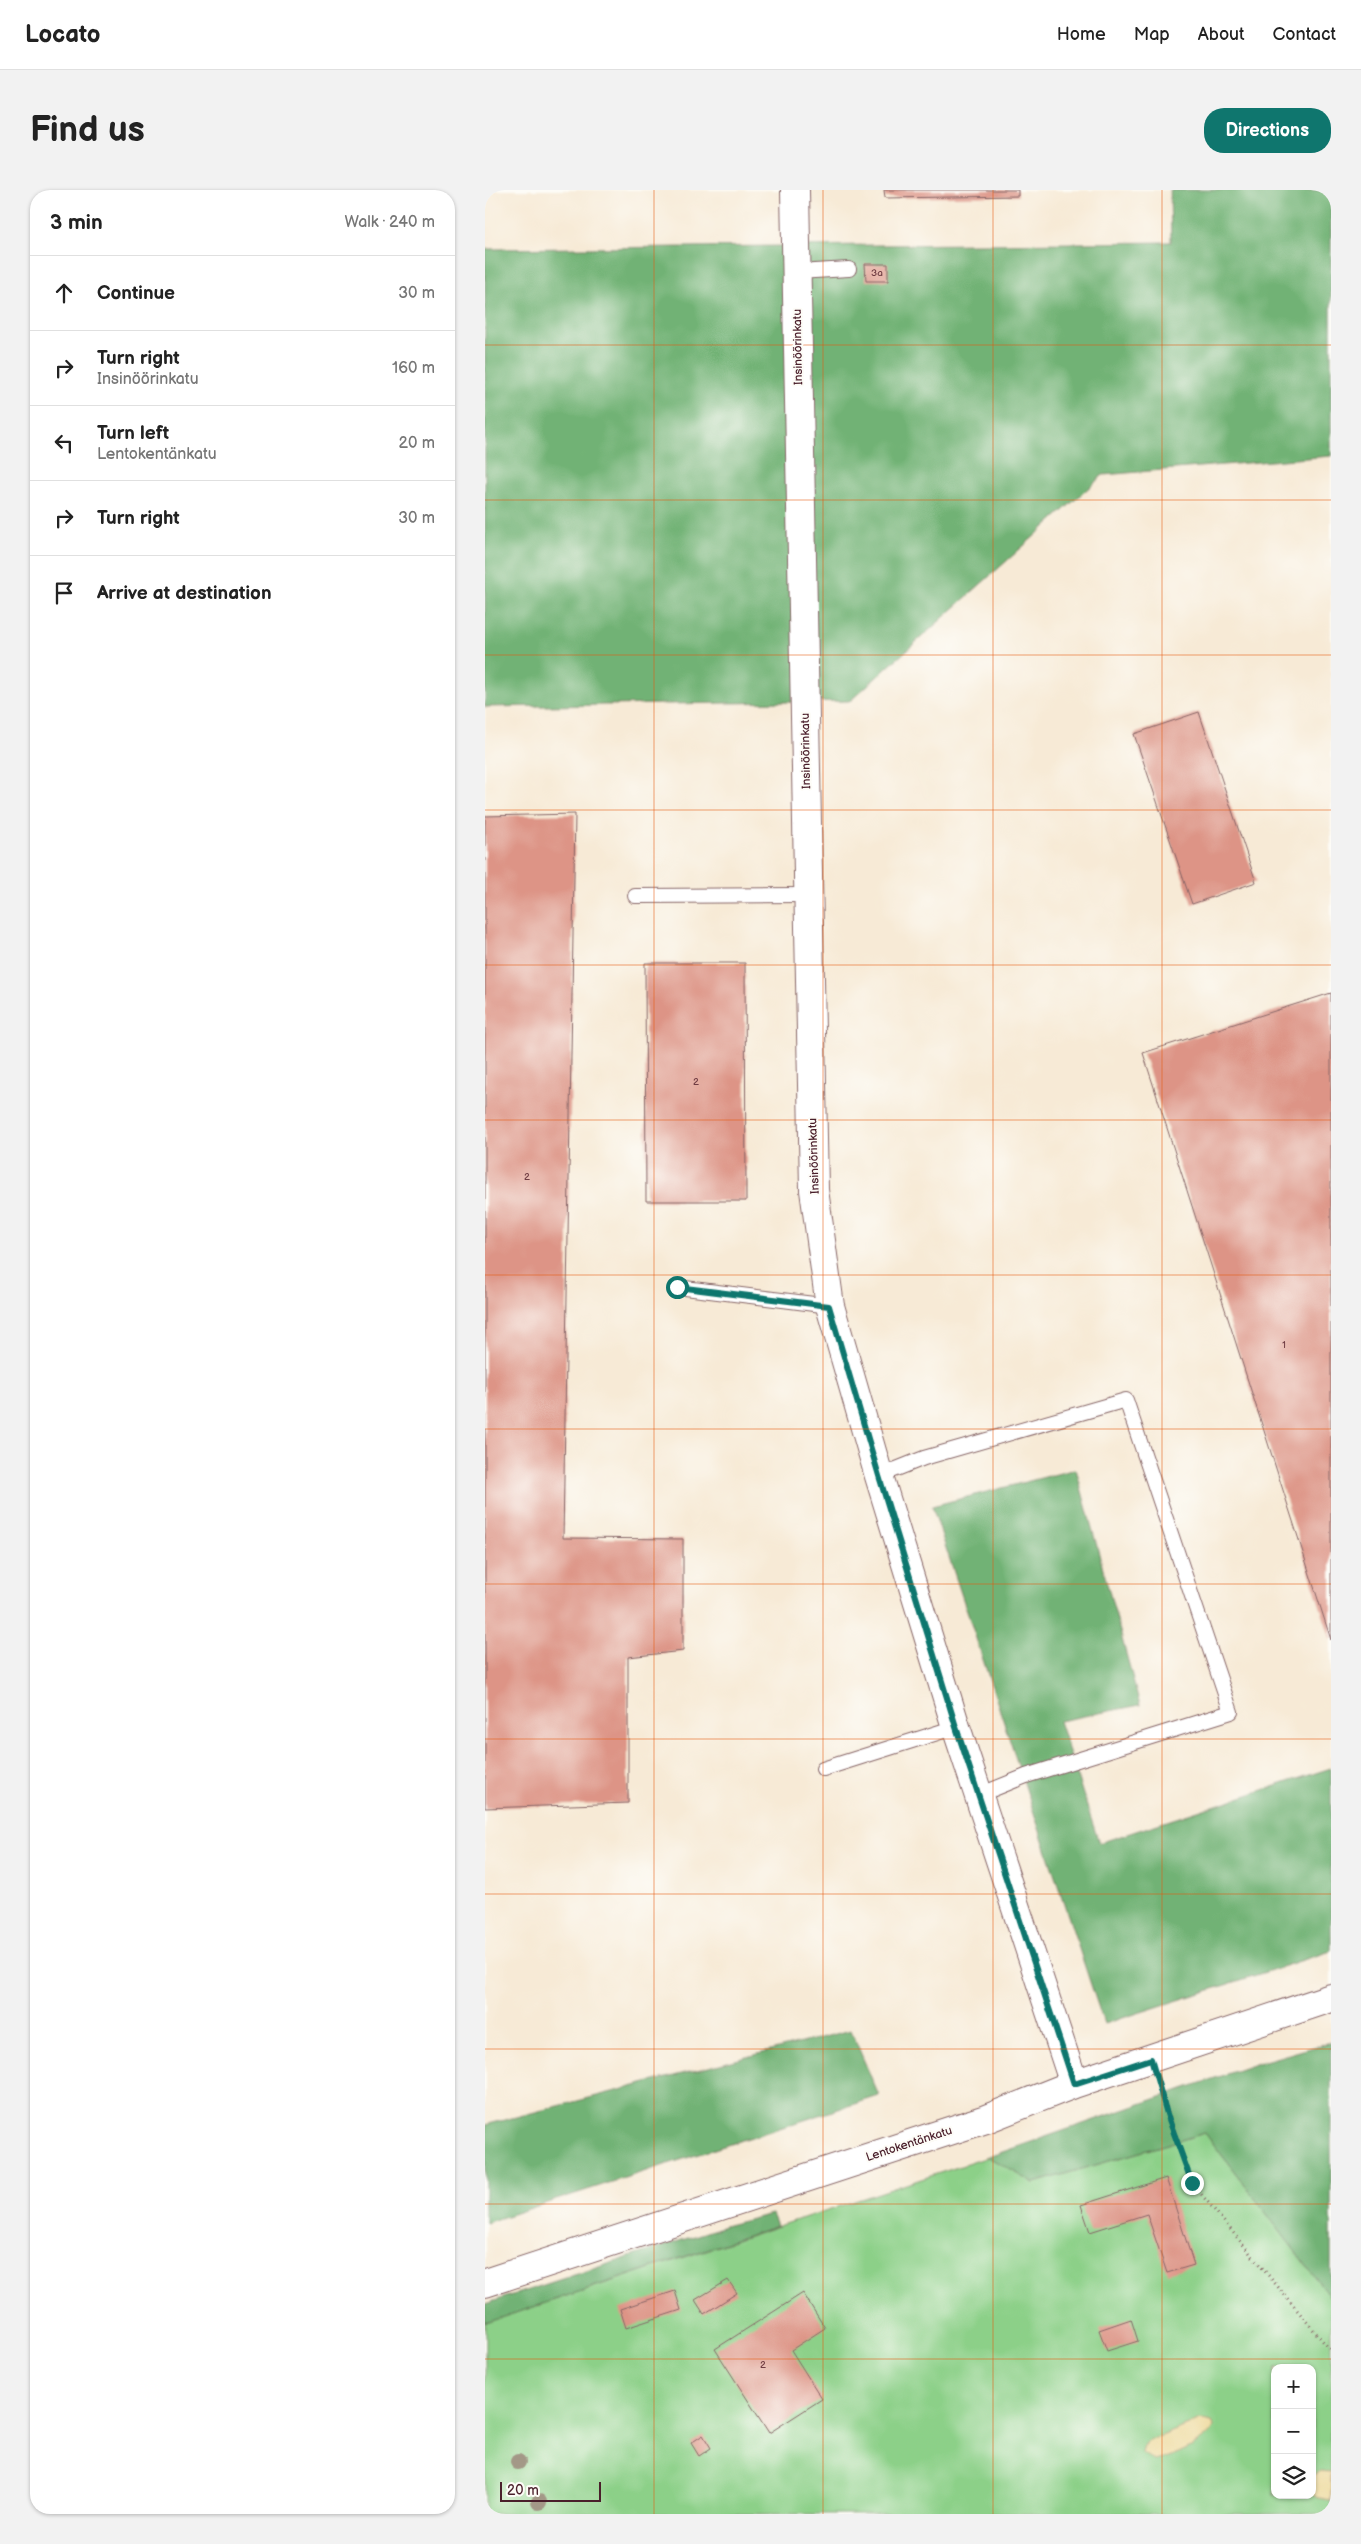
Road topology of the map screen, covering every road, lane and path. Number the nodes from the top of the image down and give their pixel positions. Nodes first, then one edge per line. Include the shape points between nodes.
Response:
1 (795, 190) edge
2 (849, 269) dead end
3 (797, 272) junction
4 (809, 895) junction
5 (635, 896) dead end
6 (677, 1287) dead end
7 (829, 1306) junction
8 (879, 1476) junction
9 (956, 1727) junction
10 (823, 1770) dead end
11 (979, 1795) junction
12 (1331, 1998) edge
13 (1151, 2059) junction
14 (1074, 2084) junction
15 (485, 2283) edge
16 (1331, 2351) edge

1 - 3 street, Insinöörinkatu
2 - 3 lane
3 - 4 street, Insinöörinkatu
4 - 5 lane
4 - 7 street, Insinöörinkatu via 814,1190
6 - 7 lane
7 - 8 street, Insinöörinkatu
8 - 9 street, Insinöörinkatu
8 - 11 lane via 924,1458 1126,1400 1231,1712 1026,1776
9 - 10 lane
9 - 11 street, Insinöörinkatu
11 - 14 street, Insinöörinkatu
12 - 13 street, Lentokentänkatu
13 - 14 street, Lentokentänkatu
13 - 16 path via 1192,2183
14 - 15 street, Lentokentänkatu via 976,2122

